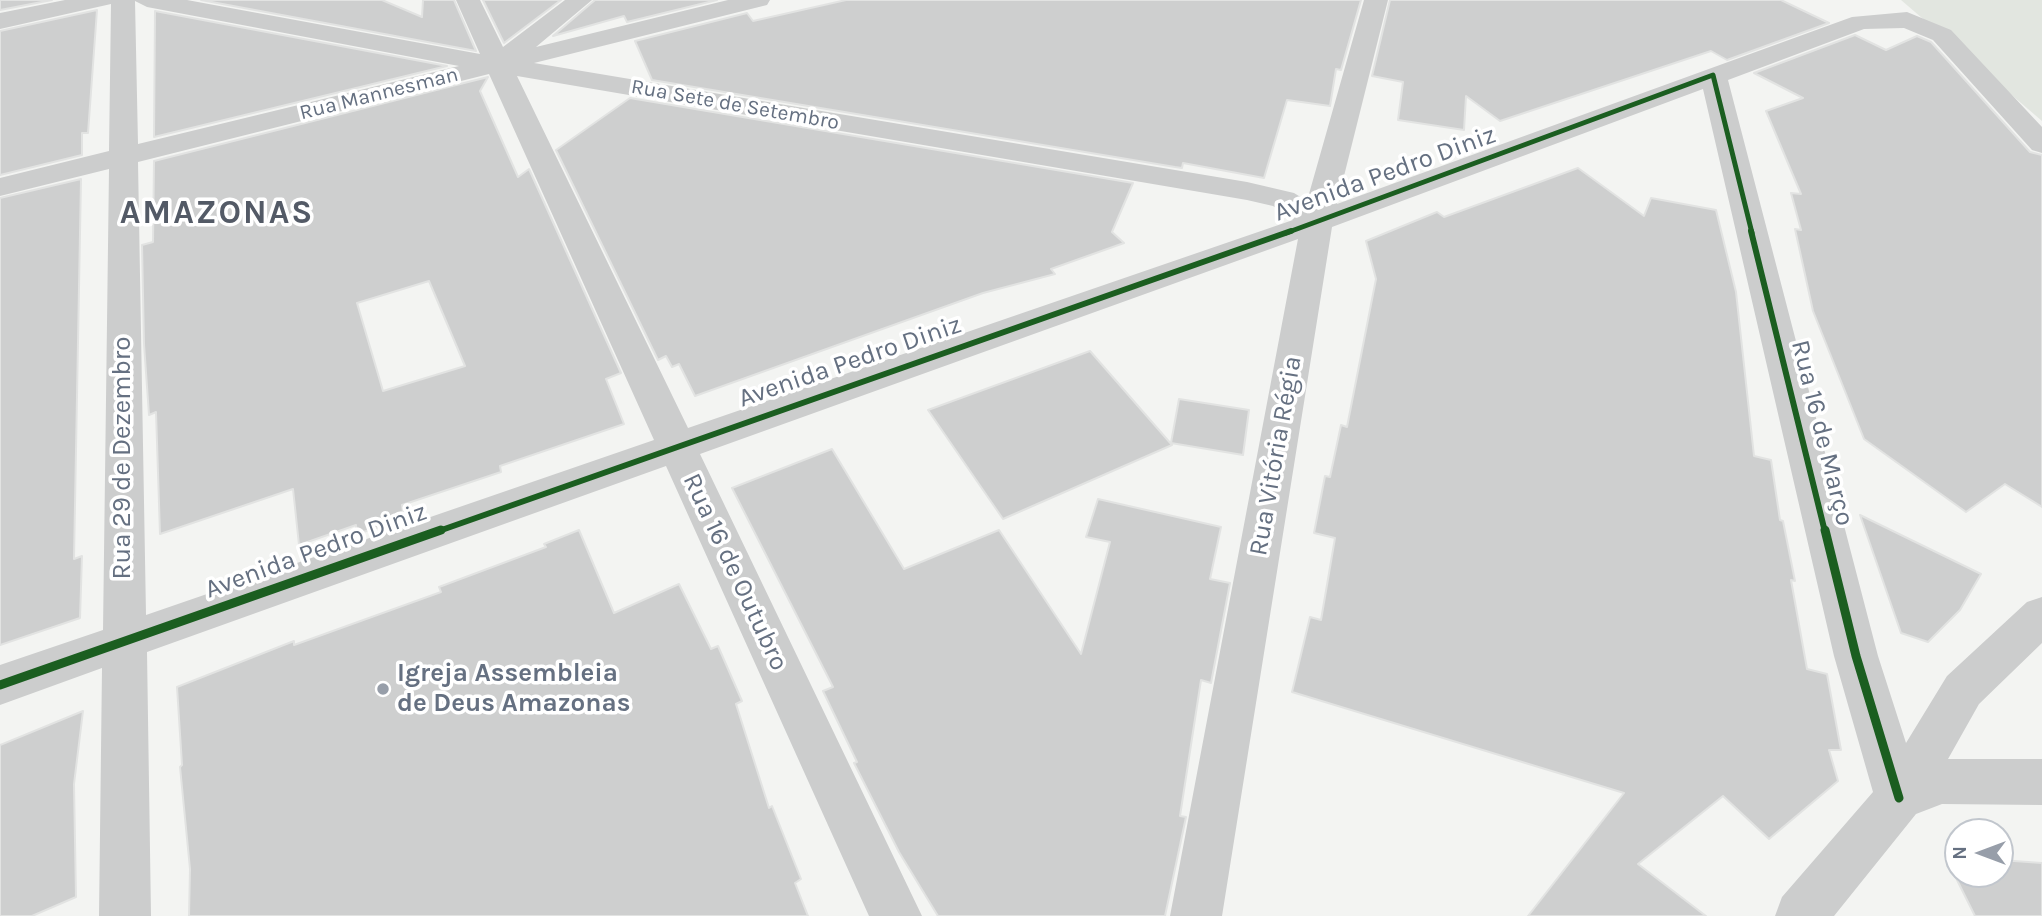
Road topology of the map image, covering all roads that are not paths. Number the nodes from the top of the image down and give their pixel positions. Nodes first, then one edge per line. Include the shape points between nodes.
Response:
1 (101, 0) edge
2 (123, 0) edge
3 (147, 0) edge
4 (468, 0) edge
5 (580, 0) edge
6 (758, 0) edge
7 (1376, 0) edge
8 (0, 21) edge
9 (497, 65) junction
10 (1713, 75) junction
11 (2042, 144) edge
12 (122, 158) junction
13 (0, 187) edge
14 (1317, 222) junction
15 (676, 445) junction
16 (2042, 615) edge
17 (123, 642) junction
18 (0, 685) edge
19 (2042, 782) edge
20 (1899, 798) junction
21 (125, 916) edge
22 (896, 916) edge
23 (1196, 916) edge
24 (1801, 916) edge

1 - 8 street
2 - 12 street, Rua 29 de Dezembro
3 - 9 street, Rua Sete de Setembro
4 - 9 street, Rua 16 de Outubro
5 - 9 street
6 - 9 street, Rua Mannesman
7 - 14 street, Rua Vitória Régia
9 - 12 street, Rua Mannesman
9 - 14 street, Rua Sete de Setembro via 1247,191 1283,199
9 - 15 street, Rua 16 de Outubro
10 - 11 street, Avenida Pedro Diniz via 1861,22 1907,20 1942,35
10 - 14 street, Avenida Pedro Diniz
10 - 20 street, Rua 16 de Março via 1856,656
12 - 13 street, Rua Mannesman
12 - 17 street, Rua 29 de Dezembro
14 - 15 street, Avenida Pedro Diniz
14 - 23 street, Rua Vitória Régia
15 - 17 street, Avenida Pedro Diniz
15 - 22 street, Rua 16 de Outubro
16 - 20 street via 1963,690
17 - 18 street, Avenida Pedro Diniz
17 - 21 street, Rua 29 de Dezembro
19 - 20 street via 1940,782
20 - 24 street

